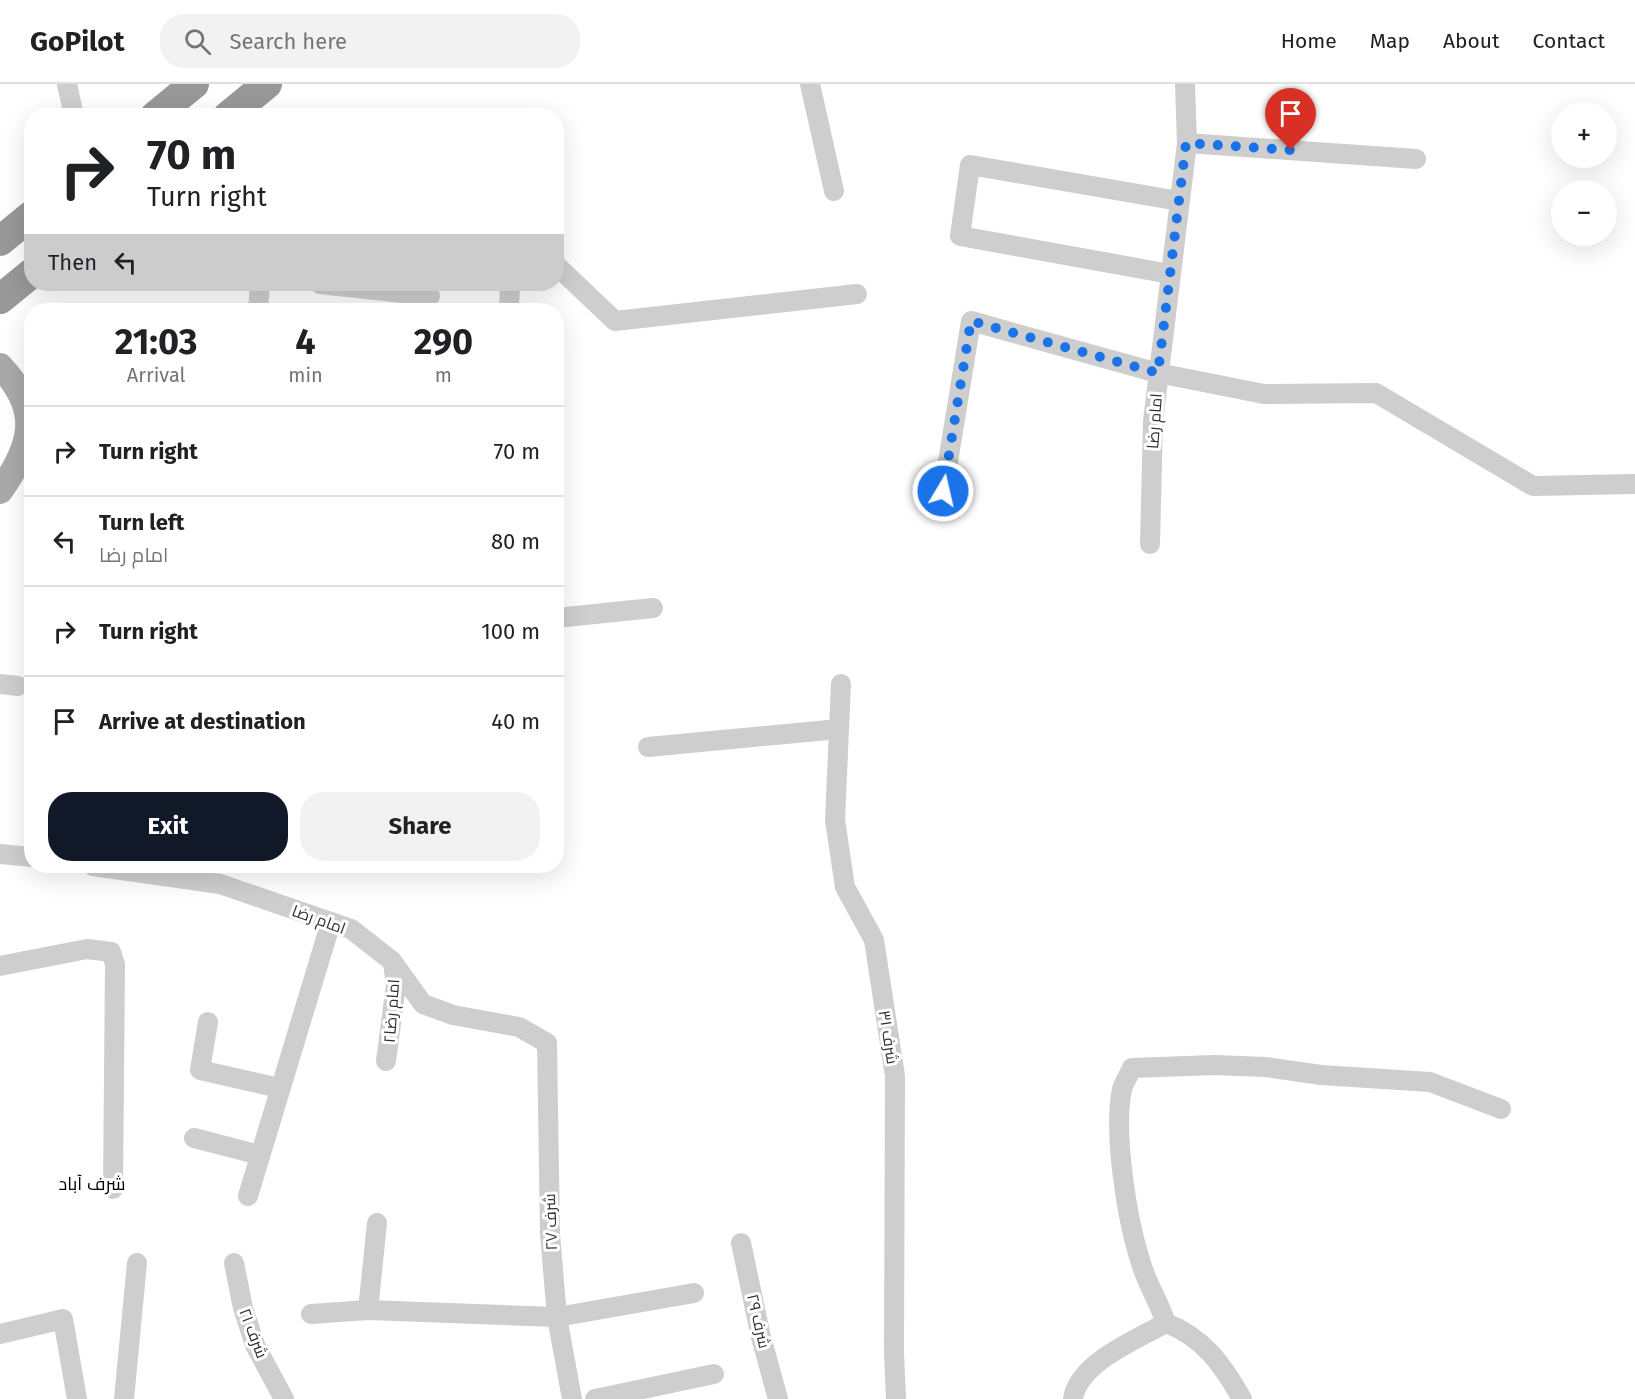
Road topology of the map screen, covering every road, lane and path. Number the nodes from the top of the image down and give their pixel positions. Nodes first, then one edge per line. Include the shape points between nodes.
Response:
1 (67, 84) edge
2 (194, 84) edge
3 (267, 84) edge
4 (810, 84) edge
5 (1185, 84) edge
6 (72, 108) edge
7 (165, 108) edge
8 (238, 108) edge
9 (1186, 143) junction
10 (1416, 159) dead end
11 (834, 191) dead end
12 (1179, 201) junction
13 (24, 222) edge
14 (0, 241) edge
15 (564, 273) edge
16 (1170, 274) junction
17 (24, 280) edge
18 (384, 291) edge
19 (857, 294) dead end
20 (430, 296) dead end
21 (0, 299) edge
22 (0, 366) edge
23 (1158, 373) junction
24 (24, 401) edge
25 (24, 450) edge
26 (1635, 484) edge
27 (0, 491) edge
28 (940, 511) dead end
29 (1150, 544) dead end
30 (653, 608) dead end
31 (564, 617) edge
32 (841, 684) dead end
33 (839, 729) junction
34 (648, 747) dead end
35 (0, 854) edge
36 (24, 856) edge
37 (142, 873) edge
38 (331, 922) junction
39 (392, 961) junction
40 (0, 966) edge
41 (208, 1022) dead end
42 (547, 1043) joint
43 (386, 1062) dead end
44 (279, 1088) junction
45 (1501, 1109) dead end
46 (194, 1138) dead end
47 (260, 1155) junction
48 (113, 1190) dead end
49 (248, 1196) dead end
50 (377, 1223) dead end
51 (741, 1243) dead end
52 (137, 1263) dead end
53 (234, 1263) dead end
54 (694, 1293) dead end
55 (368, 1310) junction
56 (311, 1314) dead end
57 (556, 1317) junction
58 (1166, 1323) junction
59 (0, 1334) edge
60 (714, 1374) dead end
61 (77, 1399) edge
62 (124, 1399) edge
63 (284, 1399) edge
64 (572, 1399) edge
65 (595, 1399) edge
66 (778, 1399) edge
67 (896, 1399) edge
68 (1073, 1399) edge
69 (1242, 1399) edge

1 - 6 street
2 - 7 highway
3 - 8 highway
4 - 11 street
5 - 9 street, امام رضا
9 - 10 street
9 - 12 street, امام رضا
12 - 16 street, امام رضا
12 - 16 street via 970,165 960,236
13 - 14 highway
15 - 19 street via 615,321
16 - 23 street, امام رضا
17 - 21 highway
18 - 20 street
22 - 24 main road via 13,379
23 - 26 street via 1264,394 1376,393 1533,486
23 - 28 street via 971,321
23 - 29 street, امام رضا
25 - 27 main road via 17,468
30 - 31 street
32 - 33 street, شرف ۳۱
33 - 34 street
33 - 67 street, شرف ۳۱ via 835,820 845,887 874,940 896,1076
35 - 36 street
37 - 38 street, امام رضا via 220,884
38 - 39 street, امام رضا via 351,929
38 - 44 street
39 - 42 street, امام رضا via 423,1004 453,1015 519,1027
39 - 43 street, امام رضا۲ via 396,985
40 - 48 street via 87,949 111,952 115,964
41 - 44 street via 200,1070
42 - 57 street, شرف ۲۷ via 550,1234
44 - 47 street
45 - 58 street via 1430,1082 1266,1067 1132,1068 1123,1088 1118,1120 1125,1178 1141,1265
46 - 47 street
47 - 49 street
50 - 55 street
51 - 66 street, شرف ۲۹
52 - 62 street
53 - 63 street, شرف ۲۱ via 255,1345
54 - 57 street
55 - 56 street
55 - 57 street
57 - 64 street, شرف ۲۷
58 - 68 street via 1101,1358 1074,1390
58 - 69 street via 1187,1331 1218,1360
59 - 61 street via 63,1319
60 - 65 street

